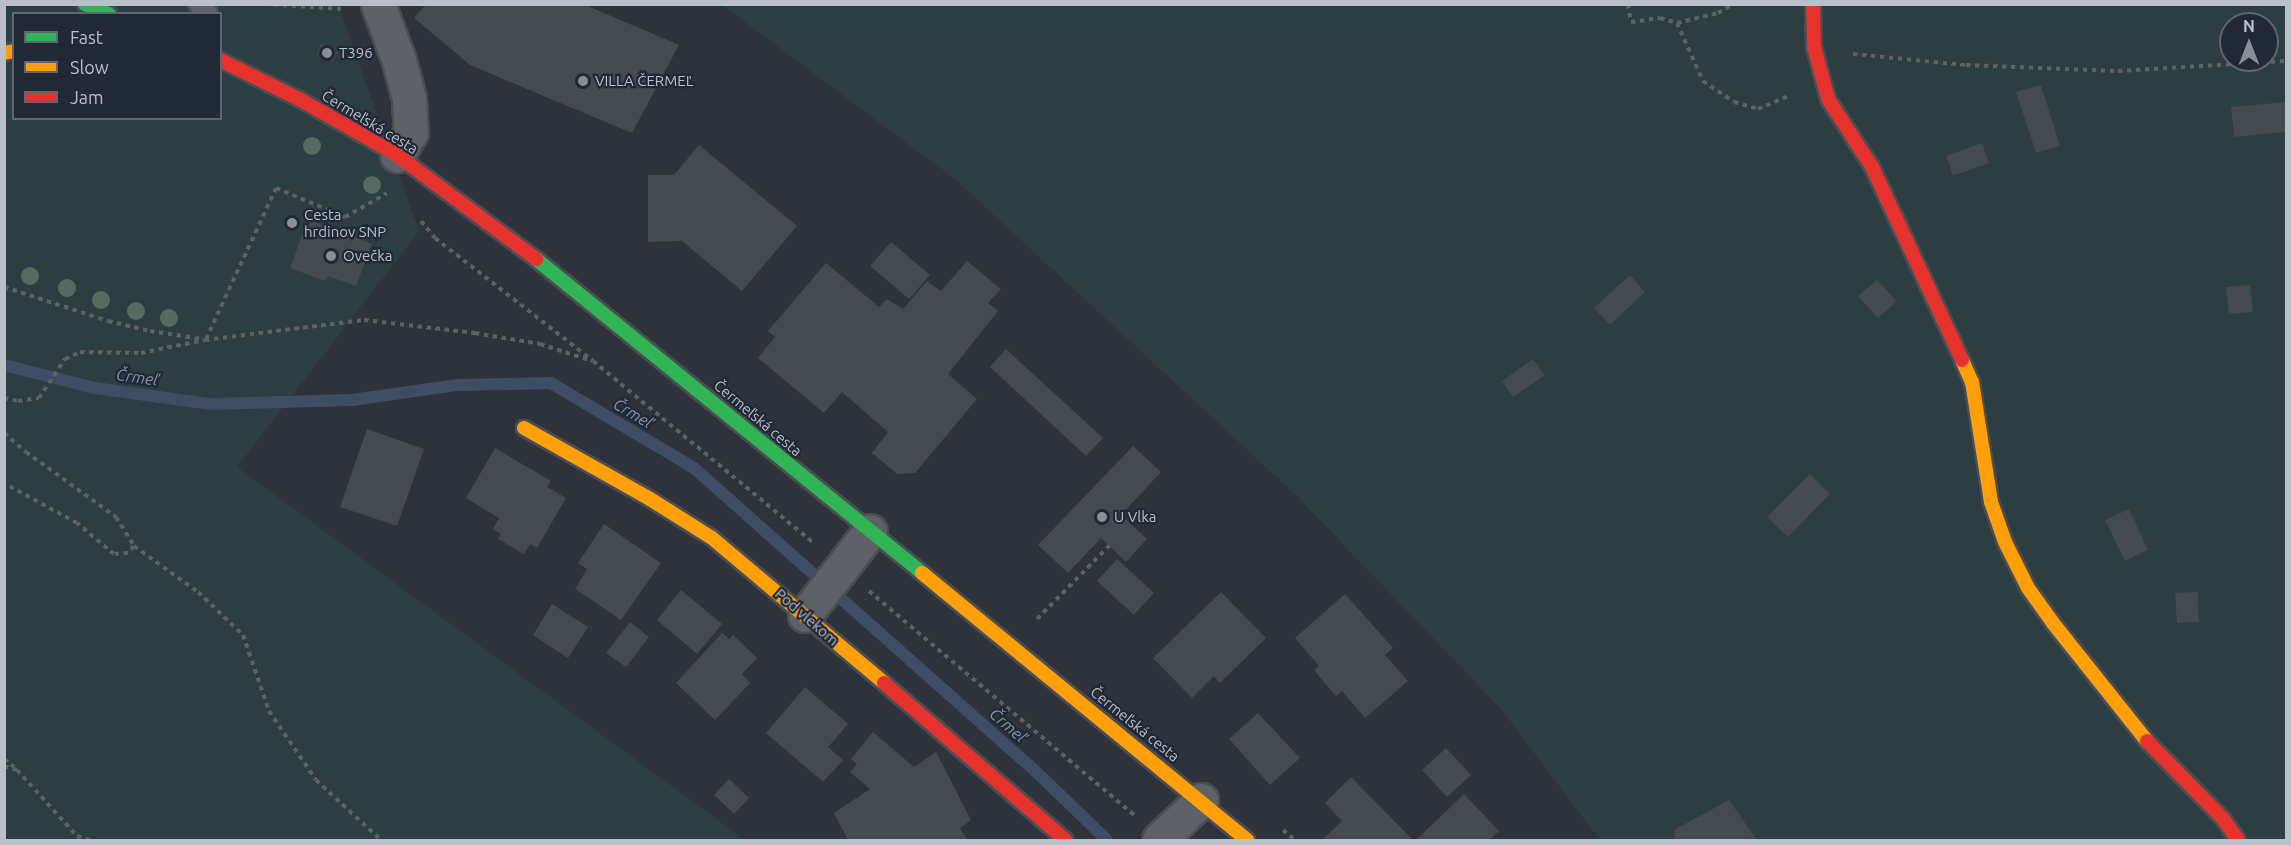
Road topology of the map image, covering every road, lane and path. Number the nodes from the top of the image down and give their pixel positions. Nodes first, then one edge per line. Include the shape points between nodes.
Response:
1 (85, 4) edge
2 (265, 4) edge
3 (1628, 4) edge
4 (1733, 4) edge
5 (1813, 4) edge
6 (379, 5) edge
7 (104, 12) edge
8 (1677, 23) junction
9 (1814, 47) junction
10 (222, 61) edge
11 (2286, 61) edge
12 (1819, 66) junction
13 (397, 156) junction
14 (387, 193) dead end
15 (417, 217) dead end
16 (4, 287) edge
17 (205, 340) junction
18 (593, 361) junction
19 (4, 398) edge
20 (524, 428) dead end
21 (4, 433) edge
22 (4, 483) edge
23 (870, 531) junction
24 (134, 546) junction
25 (1109, 546) dead end
26 (825, 589) junction
27 (1037, 619) dead end
28 (4, 759) edge
29 (4, 766) edge
30 (17, 770) junction
31 (1201, 800) junction
32 (1160, 839) edge
33 (88, 840) edge
34 (381, 840) edge
35 (1065, 840) edge
36 (1247, 840) edge
37 (2238, 840) edge

1 - 7 street
2 - 6 path via 336,9
3 - 8 path via 1631,22 1660,18
4 - 8 path via 1718,13
5 - 9 street
6 - 13 street via 409,99 411,132
8 - 12 path via 1703,81 1734,102 1758,109 1786,98
9 - 11 path via 1966,65 2118,71
9 - 12 street
10 - 13 street, Čermeľská cesta via 299,99
12 - 37 street via 1828,99 1872,166 1972,382 1991,502 2028,588 2149,743 2224,820
13 - 23 street, Čermeľská cesta via 522,247
14 - 17 path via 345,217 276,188
15 - 18 path via 435,238
16 - 17 path via 108,321
17 - 18 path via 364,320 540,344
17 - 19 path via 141,353 80,352 64,359 39,398
18 - 26 path
20 - 26 street, Pod vlekom via 712,538
21 - 24 path via 116,516
22 - 24 path via 77,523 114,554 128,553
23 - 26 street
23 - 31 street, Čermeľská cesta
24 - 34 path via 198,592 243,635 269,711 316,780
25 - 27 path
26 - 32 path via 1054,750
26 - 35 street, Pod vlekom
28 - 30 path
29 - 30 path
30 - 33 path via 77,836
31 - 32 street
31 - 36 street, Čermeľská cesta

